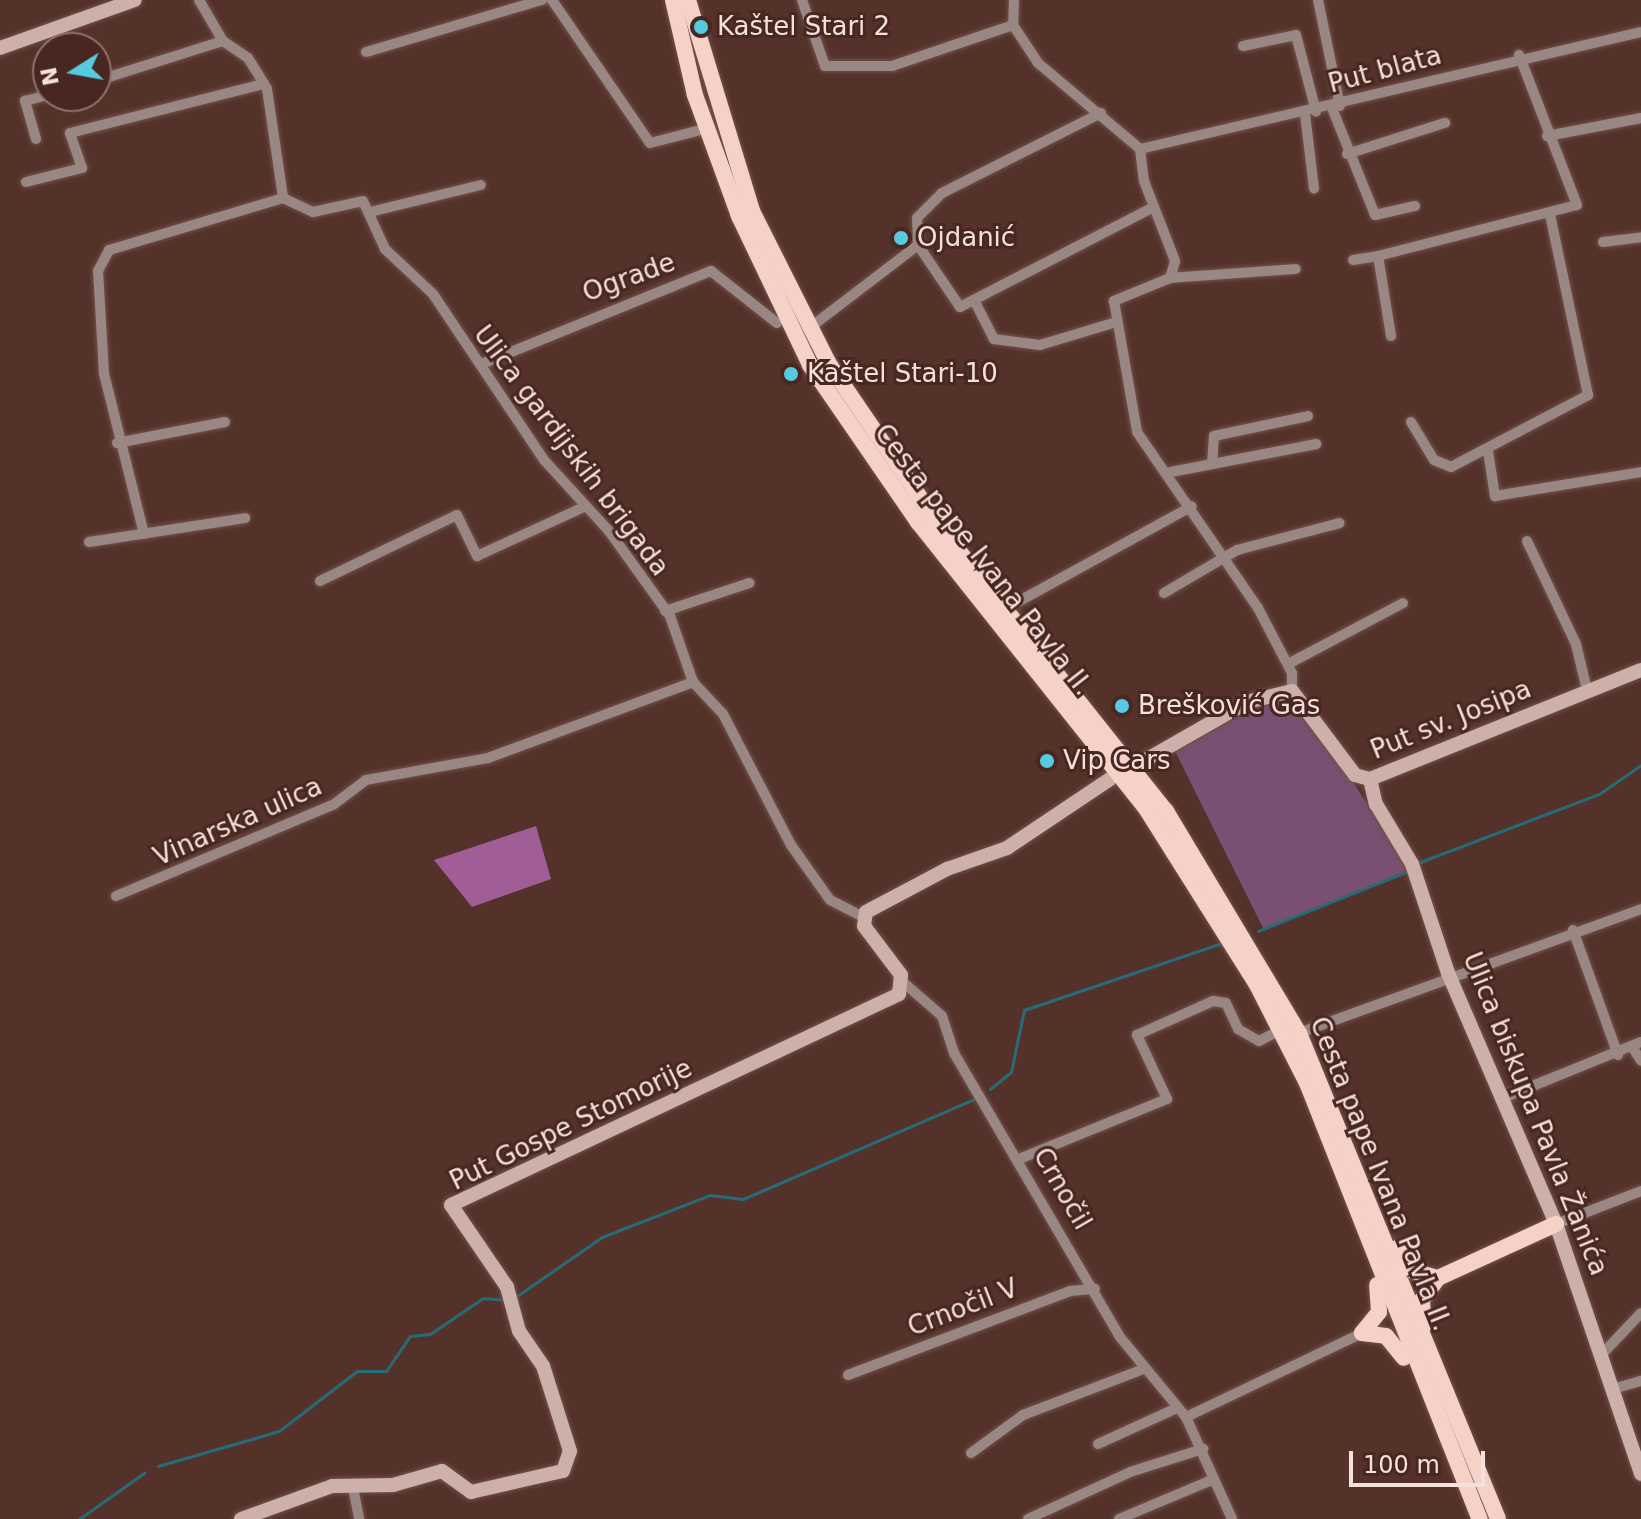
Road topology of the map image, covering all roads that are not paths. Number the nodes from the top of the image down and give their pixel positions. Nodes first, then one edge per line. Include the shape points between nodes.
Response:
1 (135, 0) edge
2 (199, 0) edge
3 (542, 0) edge
4 (552, 0) edge
5 (673, 0) edge
6 (688, 0) edge
7 (802, 0) edge
8 (1014, 0) edge
9 (1318, 0) edge
10 (1013, 25) junction
11 (1641, 32) edge
12 (223, 41) junction
13 (1243, 46) dead end
14 (0, 48) edge
15 (366, 52) dead end
16 (1519, 55) junction
17 (112, 76) edge
18 (264, 84) junction
19 (32, 99) edge
20 (1336, 107) junction
21 (1310, 112) junction
22 (1101, 113) junction
23 (1641, 118) edge
24 (1445, 123) dead end
25 (697, 131) dead end
26 (1547, 136) junction
27 (36, 139) dead end
28 (1140, 149) junction
29 (1347, 154) junction
30 (26, 182) dead end
31 (481, 185) dead end
32 (1314, 188) dead end
33 (283, 198) junction
34 (1415, 206) dead end
35 (1154, 207) junction
36 (370, 212) junction
37 (1550, 214) junction
38 (1641, 237) edge
39 (1603, 242) dead end
40 (918, 245) junction
41 (1378, 256) junction
42 (1353, 260) dead end
43 (1296, 269) dead end
44 (1170, 278) junction
45 (974, 300) junction
46 (1116, 322) junction
47 (777, 323) dead end
48 (816, 323) dead end
49 (1391, 336) dead end
50 (484, 363) junction
51 (1308, 416) dead end
52 (225, 422) dead end
53 (1411, 422) dead end
54 (117, 443) junction
55 (1316, 444) dead end
56 (1488, 451) junction
57 (1212, 464) junction
58 (1171, 472) junction
59 (1641, 472) edge
60 (586, 506) junction
61 (1192, 506) junction
62 (245, 518) dead end
63 (1340, 523) dead end
64 (144, 534) junction
65 (1527, 541) dead end
66 (89, 542) dead end
67 (1220, 562) junction
68 (320, 581) dead end
69 (749, 583) dead end
70 (1164, 593) dead end
71 (1403, 603) dead end
72 (1005, 609) junction
73 (665, 611) junction
74 (1288, 664) junction
75 (1641, 670) edge
76 (693, 682) junction
77 (1065, 682) junction
78 (1587, 690) junction
79 (1292, 691) junction
80 (1090, 735) junction
81 (1142, 762) junction
82 (1110, 779) junction
83 (1370, 779) junction
84 (1145, 807) junction
85 (1166, 811) junction
86 (116, 896) dead end
87 (1641, 909) edge
88 (863, 917) junction
89 (1573, 930) junction
90 (1448, 973) junction
91 (904, 983) junction
92 (1281, 1030) junction
93 (1299, 1033) junction
94 (1637, 1045) edge
95 (1618, 1055) junction
96 (1641, 1061) edge
97 (1503, 1098) junction
98 (1019, 1159) junction
99 (1641, 1191) edge
100 (1556, 1224) junction
101 (1382, 1233) junction
102 (1375, 1256) junction
103 (1438, 1278) junction
104 (1095, 1289) junction
105 (1641, 1313) edge
106 (1362, 1333) junction
107 (1605, 1351) junction
108 (1432, 1366) junction
109 (1141, 1370) junction
110 (848, 1375) dead end
111 (1641, 1381) edge
112 (1424, 1385) junction
113 (1616, 1388) junction
114 (1177, 1408) junction
115 (1186, 1417) junction
116 (1098, 1444) dead end
117 (1203, 1449) junction
118 (971, 1453) dead end
119 (1641, 1474) edge
120 (1214, 1479) junction
121 (353, 1487) junction
122 (241, 1519) edge
123 (359, 1519) edge
124 (1028, 1519) edge
125 (1119, 1519) edge
126 (1232, 1519) edge
127 (1480, 1519) edge
128 (1498, 1519) edge

1 - 14 street
2 - 12 street
3 - 15 street
4 - 25 street via 650,143
5 - 80 main road, Cesta pape Ivana Pavla II. via 695,95 739,216 810,365 918,522
6 - 72 main road, Cesta pape Ivana Pavla II. via 738,175 808,327 903,477
7 - 10 street via 825,66 892,66
8 - 10 street
9 - 20 street
10 - 22 street via 1038,63
11 - 16 street, Put blata
12 - 17 street
12 - 18 street via 248,58
13 - 21 street via 1296,35
16 - 20 street, Put blata
16 - 26 street
18 - 30 street via 70,133 82,168
18 - 33 street
19 - 27 street via 25,101
20 - 21 street, Put blata
20 - 29 street
21 - 28 street, Put blata
21 - 32 street
22 - 28 street
22 - 40 street via 942,193 917,218
23 - 26 street
24 - 29 street
26 - 37 street via 1577,205
28 - 35 street
29 - 34 street via 1375,215
31 - 36 street
33 - 36 street via 313,212 363,201
33 - 54 street via 109,250 98,271 104,374
35 - 44 street via 1173,244
35 - 45 street
36 - 50 street, Ulica gardijskih brigada via 385,249 412,270 452,331
37 - 41 street
37 - 56 street via 1588,395
38 - 39 street
40 - 45 street via 960,307
40 - 48 street
41 - 42 street
41 - 49 street
43 - 44 street
44 - 46 street via 1117,295
45 - 46 street via 994,339 1040,345
46 - 58 street via 1137,432 1147,455
47 - 50 street, Ograde via 711,271
50 - 60 street, Ulica gardijskih brigada via 545,461
51 - 57 street via 1214,436
52 - 54 street
53 - 56 street via 1434,460 1451,467
54 - 64 street
55 - 57 street
56 - 59 street via 1495,496
57 - 58 street
58 - 61 street
60 - 68 street via 477,556 457,515
60 - 73 street, Ulica gardijskih brigada
61 - 67 street
61 - 72 street
62 - 64 street
63 - 67 street
64 - 66 street
65 - 78 street via 1576,644
67 - 70 street
67 - 74 street via 1258,608
69 - 73 street
71 - 74 street
72 - 77 main road, Cesta pape Ivana Pavla II.
73 - 76 street, Ulica gardijskih brigada
74 - 79 street
75 - 78 street, Put sv. Josipa
76 - 86 street, Vinarska ulica via 488,758 366,780 333,805
76 - 88 street, Ulica gardijskih brigada via 723,714 822,889 842,910
77 - 81 main road via 1089,698
77 - 85 main road, Cesta pape Ivana Pavla II.
78 - 83 street, Put sv. Josipa
79 - 81 street via 1247,702
79 - 83 street, Put sv. Josipa via 1355,775
80 - 82 main road
80 - 84 main road, Cesta pape Ivana Pavla II.
81 - 85 main road via 1163,791
82 - 84 main road
82 - 88 street via 1007,848 947,869
83 - 90 street, Ulica biskupa Pavla Žanića via 1429,904
84 - 92 main road, Cesta pape Ivana Pavla II.
85 - 93 main road, Cesta pape Ivana Pavla II.
87 - 89 street
88 - 91 street
89 - 90 street
89 - 95 street
90 - 93 street
90 - 97 street, Ulica biskupa Pavla Žanića
91 - 98 street, Crnočil via 942,1016 954,1053
91 - 121 street, Put Gospe Stomorije via 886,1002 451,1205 507,1287 519,1331 543,1366 568,1464 554,1476 471,1492 442,1471
92 - 98 street via 1259,1041 1238,1029 1226,1003 1213,1001 1137,1035 1167,1099
92 - 102 main road, Cesta pape Ivana Pavla II.
93 - 101 main road, Cesta pape Ivana Pavla II.
94 - 95 street
94 - 96 street
95 - 97 street
97 - 100 street, Ulica biskupa Pavla Žanića
98 - 104 street, Crnočil
99 - 100 street
100 - 103 main road
100 - 107 street, Ulica biskupa Pavla Žanića
101 - 103 main road via 1413,1271
101 - 108 main road, Cesta pape Ivana Pavla II.
102 - 106 main road via 1382,1299
102 - 112 main road, Cesta pape Ivana Pavla II.
103 - 108 main road via 1421,1308
104 - 109 street, Crnočil
104 - 110 street, Crnočil V via 1070,1291
105 - 107 street
106 - 112 main road via 1399,1345
106 - 115 street
107 - 113 street, Ulica biskupa Pavla Žanića
108 - 128 main road, Cesta pape Ivana Pavla II.
109 - 114 street, Crnočil
109 - 118 street via 1023,1415
111 - 113 street
112 - 127 main road, Cesta pape Ivana Pavla II.
113 - 119 street, Ulica biskupa Pavla Žanića
114 - 115 street, Crnočil
114 - 116 street
115 - 117 street, Crnočil
117 - 120 street, Crnočil
117 - 124 street via 1130,1472
120 - 125 street
120 - 126 street, Crnočil
121 - 122 street, Put Gospe Stomorije via 317,1488
121 - 123 street

